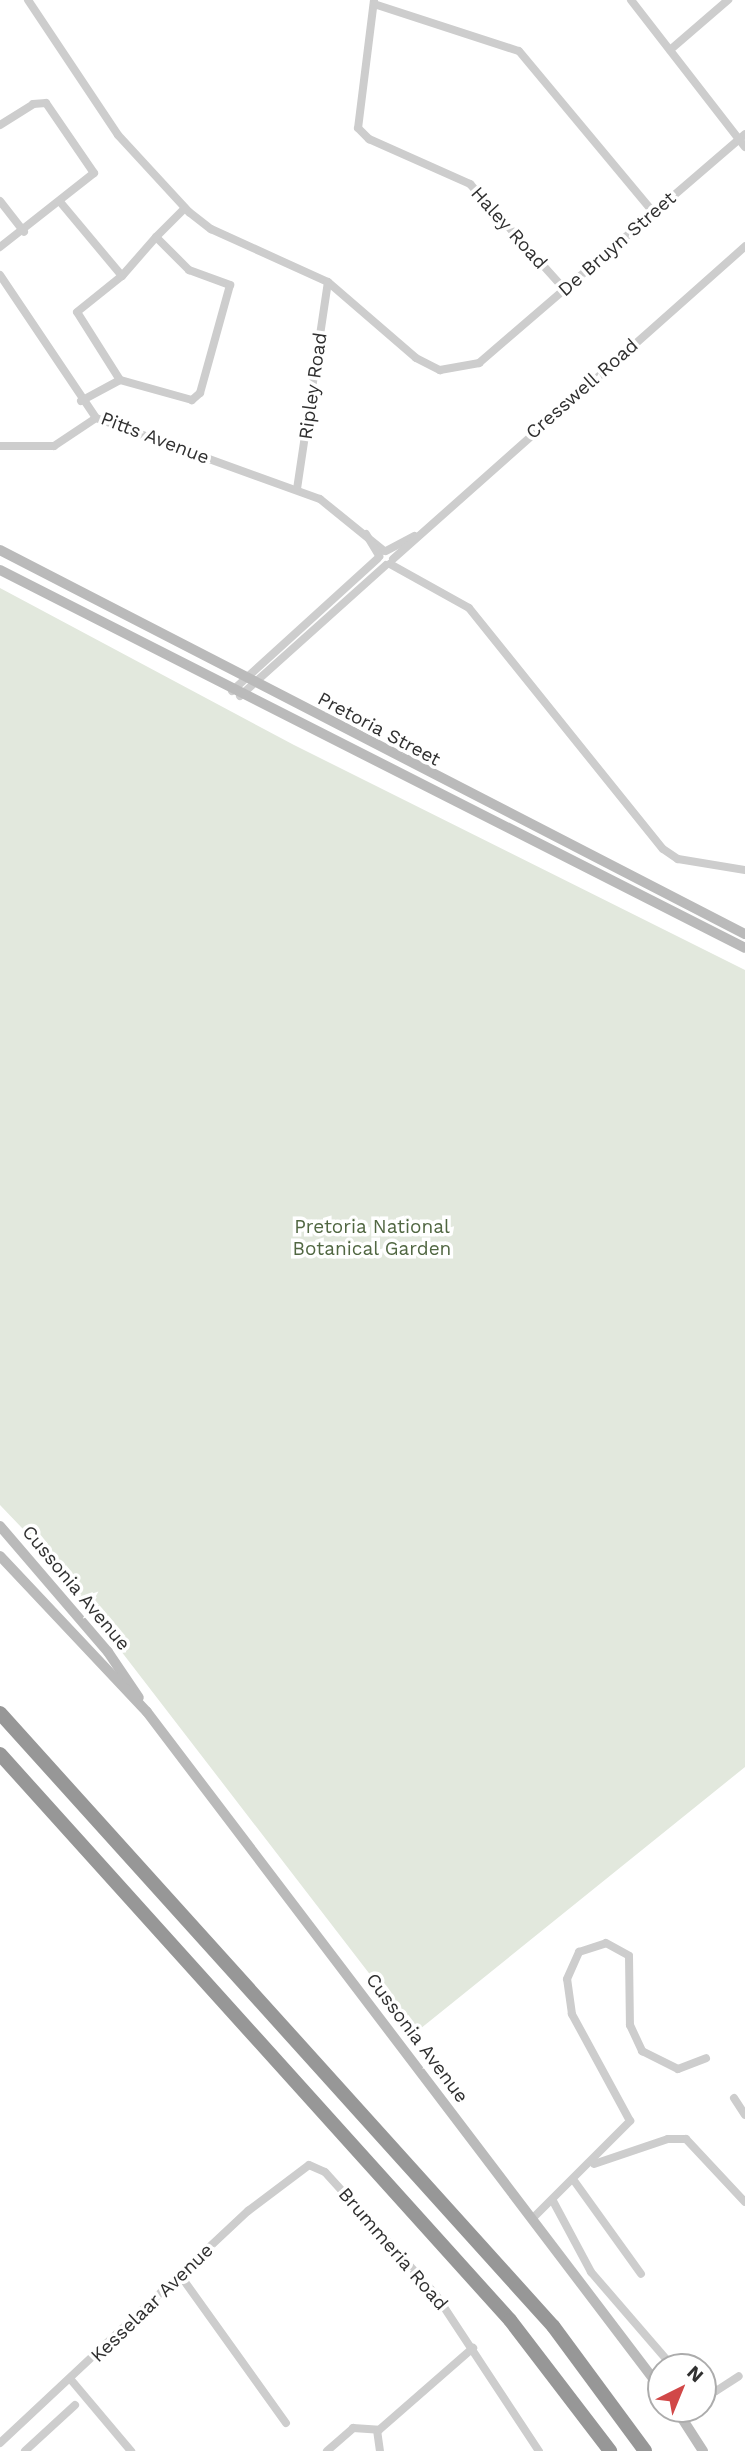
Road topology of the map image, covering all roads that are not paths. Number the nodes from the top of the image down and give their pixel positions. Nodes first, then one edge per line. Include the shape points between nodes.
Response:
1 (29, 0) edge
2 (631, 0) edge
3 (728, 0) edge
4 (374, 2) edge
5 (670, 50) junction
6 (1, 122) edge
7 (743, 140) edge
8 (0, 201) edge
9 (61, 203) junction
10 (185, 208) junction
11 (653, 212) junction
12 (24, 232) junction
13 (156, 237) junction
14 (745, 246) edge
15 (0, 247) edge
16 (0, 275) edge
17 (122, 276) junction
18 (328, 282) junction
19 (565, 290) junction
20 (120, 380) junction
21 (81, 401) junction
22 (96, 418) junction
23 (0, 446) edge
24 (297, 489) junction
25 (420, 533) junction
26 (0, 550) edge
27 (382, 554) junction
28 (390, 563) junction
29 (0, 570) edge
30 (251, 680) junction
31 (236, 693) junction
32 (745, 870) edge
33 (745, 934) edge
34 (745, 948) edge
35 (0, 1526) edge
36 (0, 1556) edge
37 (145, 1709) junction
38 (0, 1713) edge
39 (0, 1754) edge
40 (706, 2058) dead end
41 (733, 2098) dead end
42 (745, 2115) edge
43 (591, 2165) junction
44 (305, 2166) joint
45 (575, 2182) junction
46 (553, 2201) junction
47 (745, 2202) edge
48 (532, 2219) junction
49 (641, 2274) dead end
50 (180, 2275) junction
51 (473, 2348) junction
52 (661, 2353) edge
53 (647, 2368) edge
54 (739, 2376) dead end
55 (72, 2381) junction
56 (717, 2390) edge
57 (75, 2404) dead end
58 (286, 2423) dead end
59 (685, 2423) edge
60 (22, 2424) junction
61 (377, 2430) junction
62 (34, 2438) junction
63 (0, 2443) edge
64 (25, 2451) edge
65 (131, 2451) edge
66 (327, 2451) edge
67 (380, 2451) edge
68 (539, 2451) edge
69 (610, 2451) edge
70 (645, 2451) edge
71 (703, 2451) edge

1 - 10 street, De Bruyn Street via 118,135
2 - 5 street
3 - 5 street
4 - 11 street via 519,51
4 - 19 street, Haley Road via 355,120 369,139 470,184
5 - 7 street
6 - 9 street via 46,103 91,166 92,177
7 - 11 street, De Bruyn Street
8 - 12 street
9 - 12 street
9 - 17 street
10 - 13 street
10 - 18 street, De Bruyn Street via 211,229
11 - 19 street, De Bruyn Street
12 - 15 street
13 - 17 street
13 - 20 street via 189,270 228,281 230,295 199,398
14 - 25 street, Cresswell Road
16 - 21 street, Pitts Avenue
17 - 20 street via 77,312
18 - 19 street, De Bruyn Street via 433,368 461,370 489,355
18 - 24 street, Ripley Road
20 - 21 street
21 - 22 street, Pitts Avenue
22 - 23 street via 54,446
22 - 24 street, Pitts Avenue
24 - 27 street, Pitts Avenue via 332,505
25 - 27 street, Cresswell Road
25 - 28 street, Cresswell Road
26 - 30 main road, Pretoria Street
27 - 28 street
27 - 28 street
27 - 30 street, Cresswell Road
28 - 30 street, Cresswell Road
28 - 32 street via 469,608 663,849 678,859
29 - 31 main road, Pretoria Street
30 - 31 street, Cresswell Road
30 - 33 main road, Pretoria Street
31 - 34 main road, Pretoria Street
35 - 37 main road, Cussonia Avenue via 108,1652
36 - 37 main road, Cussonia Avenue
37 - 48 main road, Cussonia Avenue
38 - 70 highway via 553,2326
39 - 69 highway via 510,2320
40 - 43 street via 678,2069 642,2052 630,2025 629,1956 606,1943 579,1952 567,1979 570,2007 630,2121
41 - 42 street
43 - 45 street
43 - 47 street via 668,2139 686,2139
44 - 50 street, Kesselaar Avenue
44 - 51 street, Brummeria Road via 322,2169 348,2196 436,2295
45 - 46 street
45 - 49 street
46 - 48 street
46 - 52 street via 591,2272
48 - 53 main road, Cussonia Avenue
50 - 55 street, Kesselaar Avenue
50 - 58 street
51 - 61 street
51 - 68 street, Brummeria Road
54 - 56 street
55 - 60 street, Kesselaar Avenue
55 - 65 street
57 - 62 street
59 - 71 main road
60 - 62 street
60 - 63 street, Kesselaar Avenue
61 - 66 street via 353,2428
61 - 67 street
62 - 64 street

